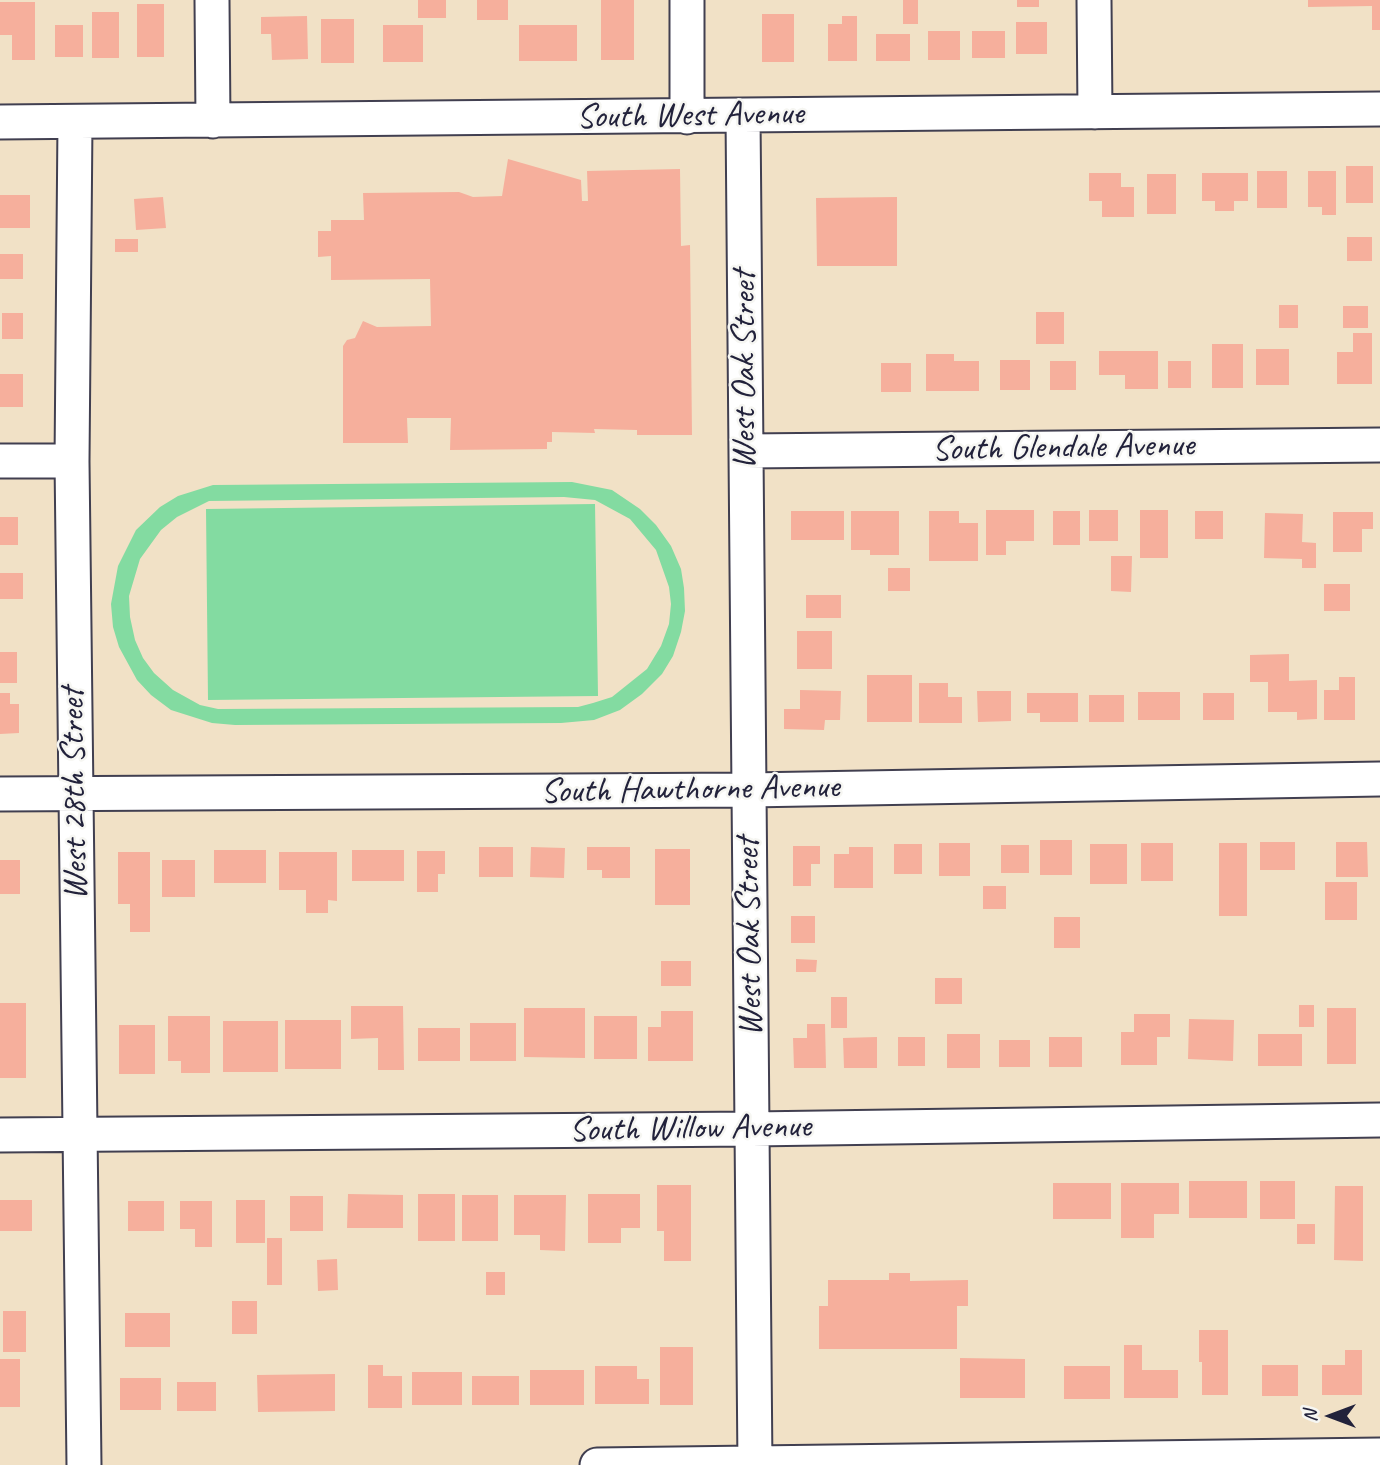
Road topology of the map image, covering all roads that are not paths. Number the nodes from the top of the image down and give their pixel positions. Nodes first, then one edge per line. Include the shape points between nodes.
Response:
1 (212, 0) edge
2 (687, 0) edge
3 (1094, 0) edge
4 (1380, 109) edge
5 (1095, 112) junction
6 (743, 116) junction
7 (687, 117) junction
8 (213, 121) junction
9 (0, 122) edge
10 (75, 122) junction
11 (1380, 444) edge
12 (746, 451) junction
13 (0, 461) edge
14 (72, 461) junction
15 (1380, 779) edge
16 (749, 790) junction
17 (0, 794) edge
18 (75, 794) junction
19 (1380, 1120) edge
20 (752, 1129) junction
21 (0, 1135) edge
22 (79, 1135) junction
23 (1380, 1455) edge
24 (755, 1464) edge
25 (84, 1465) edge
26 (597, 1465) edge

1 - 8 street
2 - 7 street
3 - 5 street
4 - 5 street, South West Avenue
5 - 6 street, South West Avenue
6 - 7 street, South West Avenue
6 - 12 street, West Oak Street
7 - 8 street, South West Avenue
8 - 10 street, South West Avenue
9 - 10 street, South West Avenue
10 - 14 street, West 28th Street
11 - 12 street, South Glendale Avenue
12 - 16 street, West Oak Street
13 - 14 street
14 - 18 street, West 28th Street
15 - 16 street, South Hawthorne Avenue
16 - 18 street, South Hawthorne Avenue
16 - 20 street, West Oak Street
17 - 18 street, South Hawthorne Avenue
18 - 22 street, West 28th Street
19 - 20 street, South Willow Avenue
20 - 22 street, South Willow Avenue
20 - 24 street, West Oak Street
21 - 22 street, South Willow Avenue
22 - 25 street, West 28th Street
23 - 24 street
24 - 26 street

